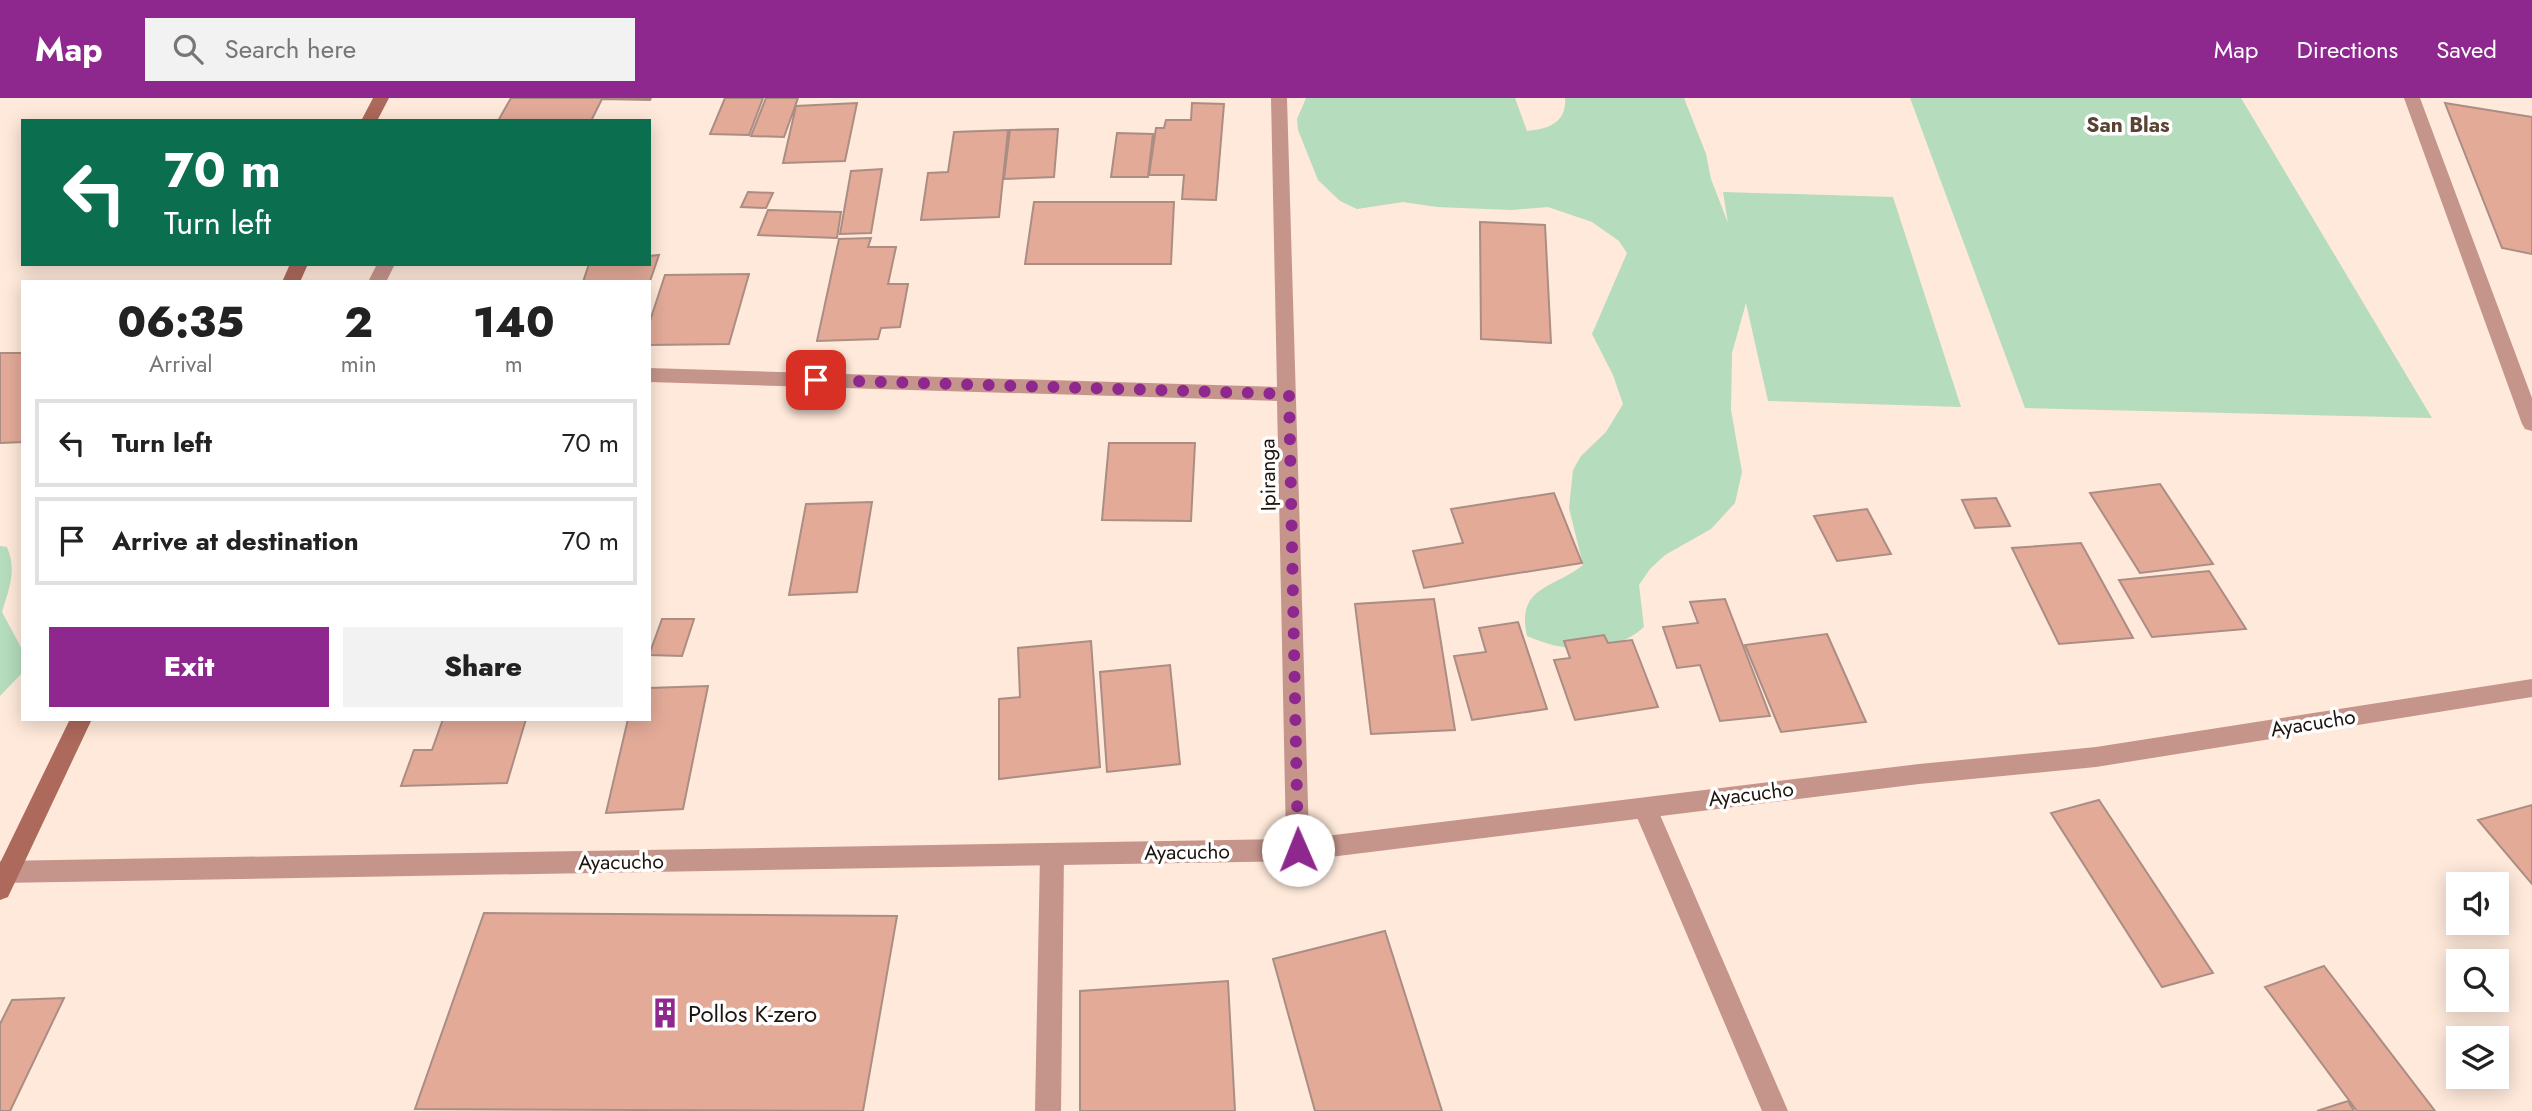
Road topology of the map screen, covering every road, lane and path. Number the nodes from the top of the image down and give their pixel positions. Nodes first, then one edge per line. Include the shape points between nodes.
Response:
1 (381, 98) edge
2 (1279, 98) edge
3 (2412, 98) edge
4 (370, 119) edge
5 (651, 375) edge
6 (1289, 394) junction
7 (2532, 424) edge
8 (2532, 688) edge
9 (80, 721) edge
10 (1645, 808) junction
11 (1298, 850) junction
12 (1052, 855) junction
13 (3, 878) edge
14 (1048, 1111) edge
15 (1775, 1111) edge

1 - 4 street
2 - 6 street, Ipiranga
3 - 7 street
5 - 6 street
6 - 11 street, Ipiranga
8 - 10 street, Ayacucho via 2096,757
9 - 13 street
10 - 11 street, Ayacucho
10 - 15 street
11 - 12 street, Ayacucho
12 - 13 street, Ayacucho
12 - 14 street

